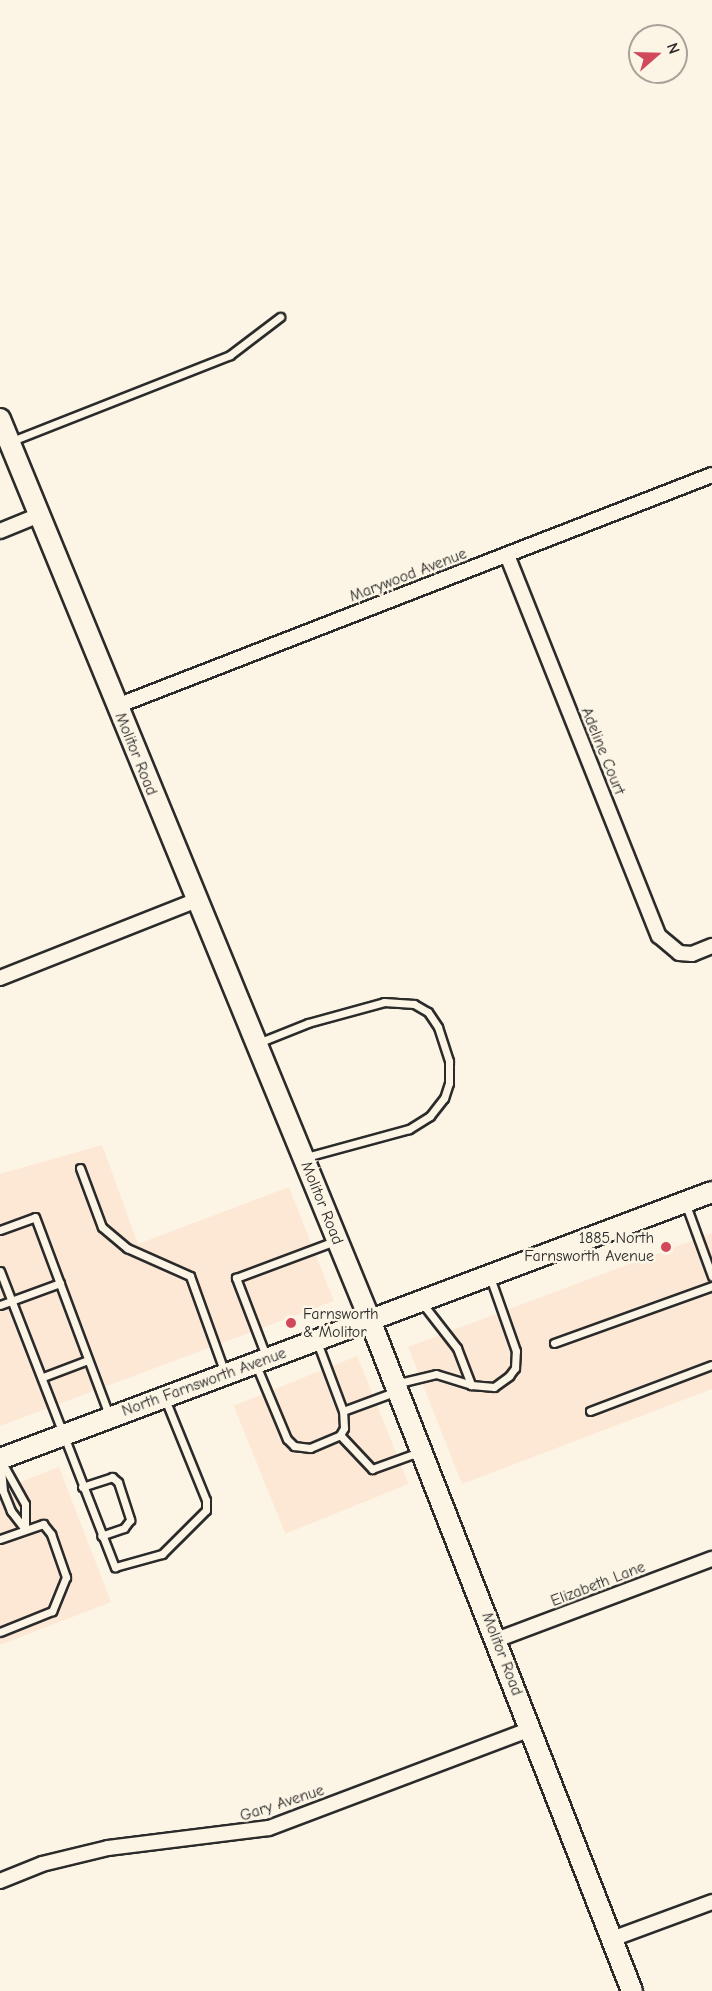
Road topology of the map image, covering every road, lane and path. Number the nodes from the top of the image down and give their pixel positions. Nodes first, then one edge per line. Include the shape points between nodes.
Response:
1 (280, 317) dead end
2 (0, 419) edge
3 (9, 442) junction
4 (712, 475) edge
5 (39, 515) junction
6 (0, 531) edge
7 (507, 555) junction
8 (117, 706) junction
9 (197, 900) junction
10 (712, 946) edge
11 (0, 978) edge
12 (256, 1044) junction
13 (304, 1157) junction
14 (80, 1168) dead end
15 (712, 1192) edge
16 (685, 1202) junction
17 (0, 1230) edge
18 (337, 1241) junction
19 (0, 1270) edge
20 (489, 1275) junction
21 (712, 1276) edge
22 (60, 1283) junction
23 (712, 1286) edge
24 (11, 1301) junction
25 (420, 1301) junction
26 (0, 1305) edge
27 (370, 1320) junction
28 (316, 1341) junction
29 (554, 1343) dead end
30 (88, 1360) junction
31 (261, 1360) junction
32 (712, 1365) edge
33 (225, 1373) junction
34 (43, 1377) junction
35 (471, 1385) junction
36 (397, 1388) junction
37 (164, 1396) junction
38 (343, 1411) junction
39 (590, 1411) dead end
40 (110, 1417) junction
41 (64, 1434) junction
42 (340, 1435) junction
43 (421, 1451) junction
44 (0, 1459) edge
45 (82, 1487) junction
46 (25, 1529) junction
47 (101, 1536) junction
48 (0, 1539) edge
49 (712, 1559) edge
50 (0, 1632) edge
51 (496, 1640) junction
52 (531, 1729) junction
53 (0, 1881) edge
54 (712, 1902) edge
55 (612, 1939) junction
56 (632, 1991) edge

1 - 3 lane via 230,355
2 - 3 street, Molitor Road
3 - 5 street, Molitor Road
4 - 7 street, Marywood Avenue
5 - 6 street
5 - 8 street, Molitor Road
7 - 8 street, Marywood Avenue
7 - 10 street, Adeline Court via 659,936 679,953 692,954
8 - 9 street, Molitor Road
9 - 11 street
9 - 12 street, Molitor Road
12 - 13 street, Molitor Road
12 - 13 lane via 308,1023 384,1002 414,1004 428,1012 438,1027 449,1061 449,1083 444,1098 430,1116 410,1129 347,1149
13 - 18 street, Molitor Road
14 - 33 lane via 102,1227 127,1248 190,1276
15 - 16 street, North Farnsworth Avenue
16 - 20 street, North Farnsworth Avenue
16 - 21 lane
17 - 22 lane via 35,1217
18 - 27 street, Molitor Road
18 - 31 lane via 236,1278
19 - 24 lane
20 - 25 street, North Farnsworth Avenue
20 - 35 lane via 516,1351 514,1368 494,1387
22 - 24 lane
22 - 30 lane
23 - 29 lane
24 - 26 lane
24 - 34 lane
25 - 27 street, North Farnsworth Avenue
25 - 35 lane via 457,1348
27 - 28 street, North Farnsworth Avenue
27 - 36 street, Molitor Road
28 - 31 street, North Farnsworth Avenue
28 - 38 lane
30 - 34 lane
30 - 40 lane
31 - 33 street, North Farnsworth Avenue
31 - 42 lane via 287,1439 294,1446 310,1448
32 - 39 lane
33 - 37 street, North Farnsworth Avenue
34 - 41 lane
35 - 36 lane via 425,1374
36 - 38 lane
36 - 43 street, Molitor Road
37 - 40 street, North Farnsworth Avenue
37 - 47 lane via 206,1500 206,1510 162,1554 121,1569 112,1564
38 - 42 lane via 344,1428
40 - 41 street, North Farnsworth Avenue
41 - 44 street, North Farnsworth Avenue
41 - 45 lane
42 - 43 lane via 372,1469
43 - 51 street, Molitor Road
44 - 46 lane via 25,1504
44 - 46 lane via 3,1491 11,1511
45 - 47 lane
45 - 47 lane via 112,1477 118,1482 130,1520 124,1527
46 - 48 lane
46 - 50 lane via 37,1524 47,1527 66,1577 52,1611
49 - 51 street, Elizabeth Lane
51 - 52 street, Molitor Road
52 - 53 street, Gary Avenue via 269,1827 108,1848 53,1861
52 - 55 street, Molitor Road
54 - 55 street
55 - 56 street, Molitor Road

